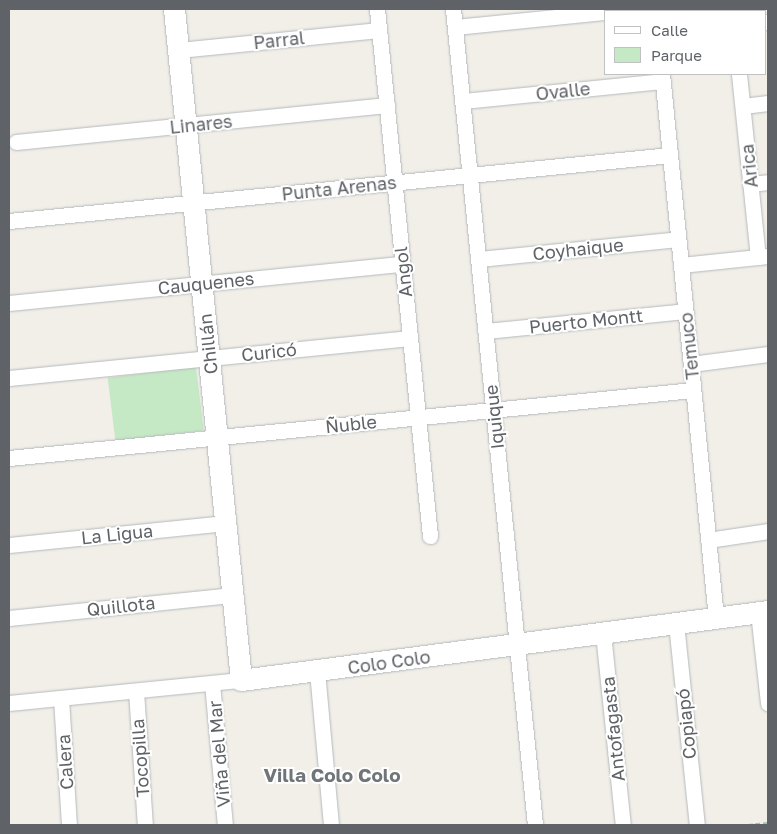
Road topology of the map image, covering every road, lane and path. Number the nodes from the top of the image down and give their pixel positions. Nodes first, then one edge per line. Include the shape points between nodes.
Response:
1 (174, 9) edge
2 (377, 9) edge
3 (454, 9) edge
4 (638, 9) edge
5 (625, 10) edge
6 (604, 12) edge
7 (455, 27) junction
8 (379, 30) junction
9 (178, 50) junction
10 (739, 75) edge
11 (662, 77) edge
12 (463, 101) junction
13 (768, 103) edge
14 (387, 105) junction
15 (743, 106) junction
16 (186, 125) junction
17 (16, 142) dead end
18 (670, 156) junction
19 (470, 175) junction
20 (768, 182) edge
21 (394, 183) junction
22 (750, 184) junction
23 (194, 203) junction
24 (9, 221) edge
25 (678, 239) junction
26 (763, 257) edge
27 (478, 259) junction
28 (402, 264) junction
29 (681, 265) junction
30 (202, 284) junction
31 (9, 303) edge
32 (685, 311) junction
33 (486, 330) junction
34 (410, 338) junction
35 (768, 354) edge
36 (209, 358) junction
37 (691, 364) junction
38 (9, 378) edge
39 (693, 390) junction
40 (494, 410) junction
41 (418, 418) junction
42 (217, 437) junction
43 (9, 458) edge
44 (226, 523) junction
45 (768, 531) edge
46 (430, 536) dead end
47 (708, 540) junction
48 (9, 544) edge
49 (233, 595) junction
50 (763, 612) edge
51 (9, 618) edge
52 (716, 618) junction
53 (676, 623) junction
54 (603, 633) junction
55 (517, 644) junction
56 (317, 671) junction
57 (242, 680) junction
58 (212, 683) junction
59 (136, 691) junction
60 (61, 698) junction
61 (9, 703) edge
62 (768, 703) edge
63 (768, 823) edge
64 (69, 825) edge
65 (145, 825) edge
66 (226, 825) edge
67 (331, 825) edge
68 (535, 825) edge
69 (623, 825) edge
70 (697, 825) edge
71 (748, 825) edge

1 - 9 street, Chillán
2 - 8 street, Angol
3 - 7 street, Iquique
4 - 5 street
6 - 7 street
7 - 12 street, Iquique
8 - 9 street, Parral
8 - 14 street, Angol
9 - 16 street, Chillán
10 - 15 street, Arica
11 - 12 street, Ovalle
11 - 18 street, Temuco
12 - 19 street, Iquique
13 - 15 street
14 - 16 street, Linares
14 - 21 street, Angol
15 - 22 street, Arica
16 - 17 street, Linares
16 - 23 street, Chillán
18 - 19 street, Punta Arenas
18 - 25 street, Temuco
19 - 21 street, Punta Arenas
19 - 27 street, Iquique
20 - 22 street
21 - 23 street, Punta Arenas
21 - 28 street, Angol
22 - 26 street, Arica
23 - 24 street, Punta Arenas
23 - 30 street, Chillán
25 - 27 street, Coyhaique
25 - 29 street, Temuco
26 - 29 street
27 - 33 street, Iquique
28 - 30 street, Cauquenes
28 - 34 street, Angol
29 - 32 street, Temuco
30 - 31 street, Cauquenes
30 - 36 street, Chillán
32 - 33 street, Puerto Montt
32 - 37 street, Temuco
33 - 40 street, Iquique
34 - 36 street, Curicó
34 - 41 street, Angol
35 - 37 street
36 - 38 street, Curicó
36 - 42 street, Chillán
37 - 39 street, Temuco
39 - 40 street, Ñuble
39 - 47 street, Temuco
40 - 41 street, Ñuble
40 - 55 street, Iquique
41 - 42 street, Ñuble
41 - 46 street, Angol
42 - 43 street, Ñuble
42 - 44 street, Chillán
44 - 48 street, La Ligua
44 - 49 street, Chillán
45 - 47 street
47 - 52 street, Temuco
49 - 51 street, Quillota
49 - 57 street, Chillán
50 - 52 street, Colo Colo
50 - 62 street
52 - 53 street, Colo Colo
53 - 54 street, Colo Colo
53 - 70 street, Copiapó
54 - 55 street, Colo Colo
54 - 69 street, Antofagasta
55 - 56 street, Colo Colo
55 - 68 street, Iquique
56 - 57 street, Colo Colo
56 - 67 street
57 - 58 street, Colo Colo
58 - 59 street, Colo Colo
58 - 66 street, Viña del Mar
59 - 60 street, Colo Colo
59 - 65 street, Tocopilla
60 - 61 street, Colo Colo
60 - 64 street, Calera
63 - 71 path

